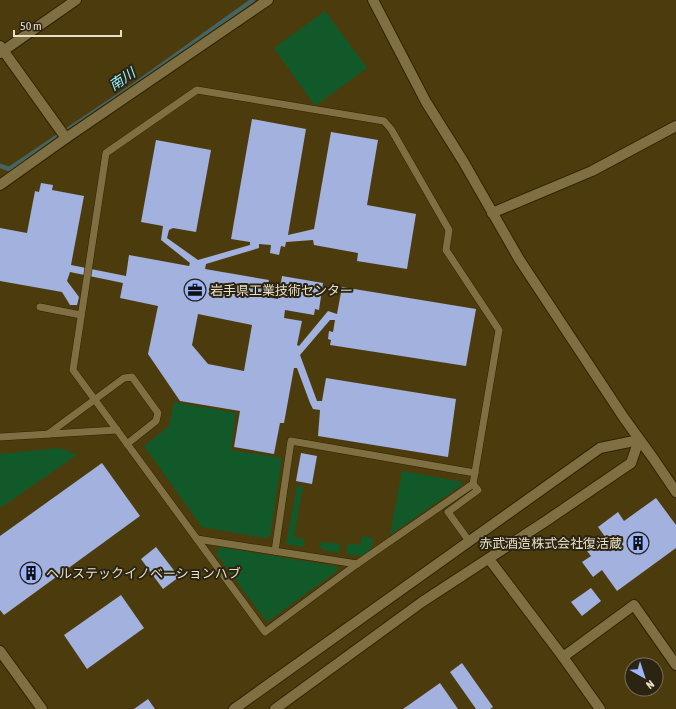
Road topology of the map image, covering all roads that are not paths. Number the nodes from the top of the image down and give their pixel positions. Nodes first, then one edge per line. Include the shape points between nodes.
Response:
1 (76, 0) edge
2 (268, 0) edge
3 (373, 0) edge
4 (1, 50) edge
5 (676, 126) edge
6 (66, 138) junction
7 (0, 185) edge
8 (492, 213) junction
9 (40, 306) dead end
10 (82, 315) junction
11 (94, 399) junction
12 (117, 430) junction
13 (48, 434) junction
14 (0, 437) edge
15 (639, 440) junction
16 (128, 444) junction
17 (475, 473) junction
18 (473, 484) junction
19 (676, 492) edge
20 (197, 539) junction
21 (469, 541) junction
22 (275, 551) junction
23 (489, 559) junction
24 (357, 564) junction
25 (0, 652) edge
26 (563, 657) junction
27 (676, 665) edge
28 (37, 707) edge
29 (234, 709) edge
30 (275, 709) edge
31 (600, 709) edge

1 - 4 street
2 - 6 street
3 - 8 street via 426,102
4 - 6 street
5 - 8 street via 592,171
6 - 7 street
8 - 15 street via 519,259
9 - 10 lane
10 - 11 lane via 74,370
10 - 17 lane via 106,153 197,90 384,121 392,129 449,230 446,250 499,330
11 - 12 lane
11 - 13 lane
11 - 16 lane via 124,378 132,378 158,412 156,421
12 - 13 lane
12 - 16 lane
13 - 14 lane
15 - 19 street
15 - 21 street via 600,448
15 - 23 street via 631,463
16 - 20 lane
17 - 18 lane
17 - 22 lane via 292,441
18 - 21 lane via 478,490 448,512
18 - 24 lane
20 - 22 lane
20 - 24 lane via 265,632
21 - 29 street
22 - 24 lane
23 - 26 street
23 - 30 street via 422,602
25 - 28 street
26 - 27 street via 634,605
26 - 31 street

